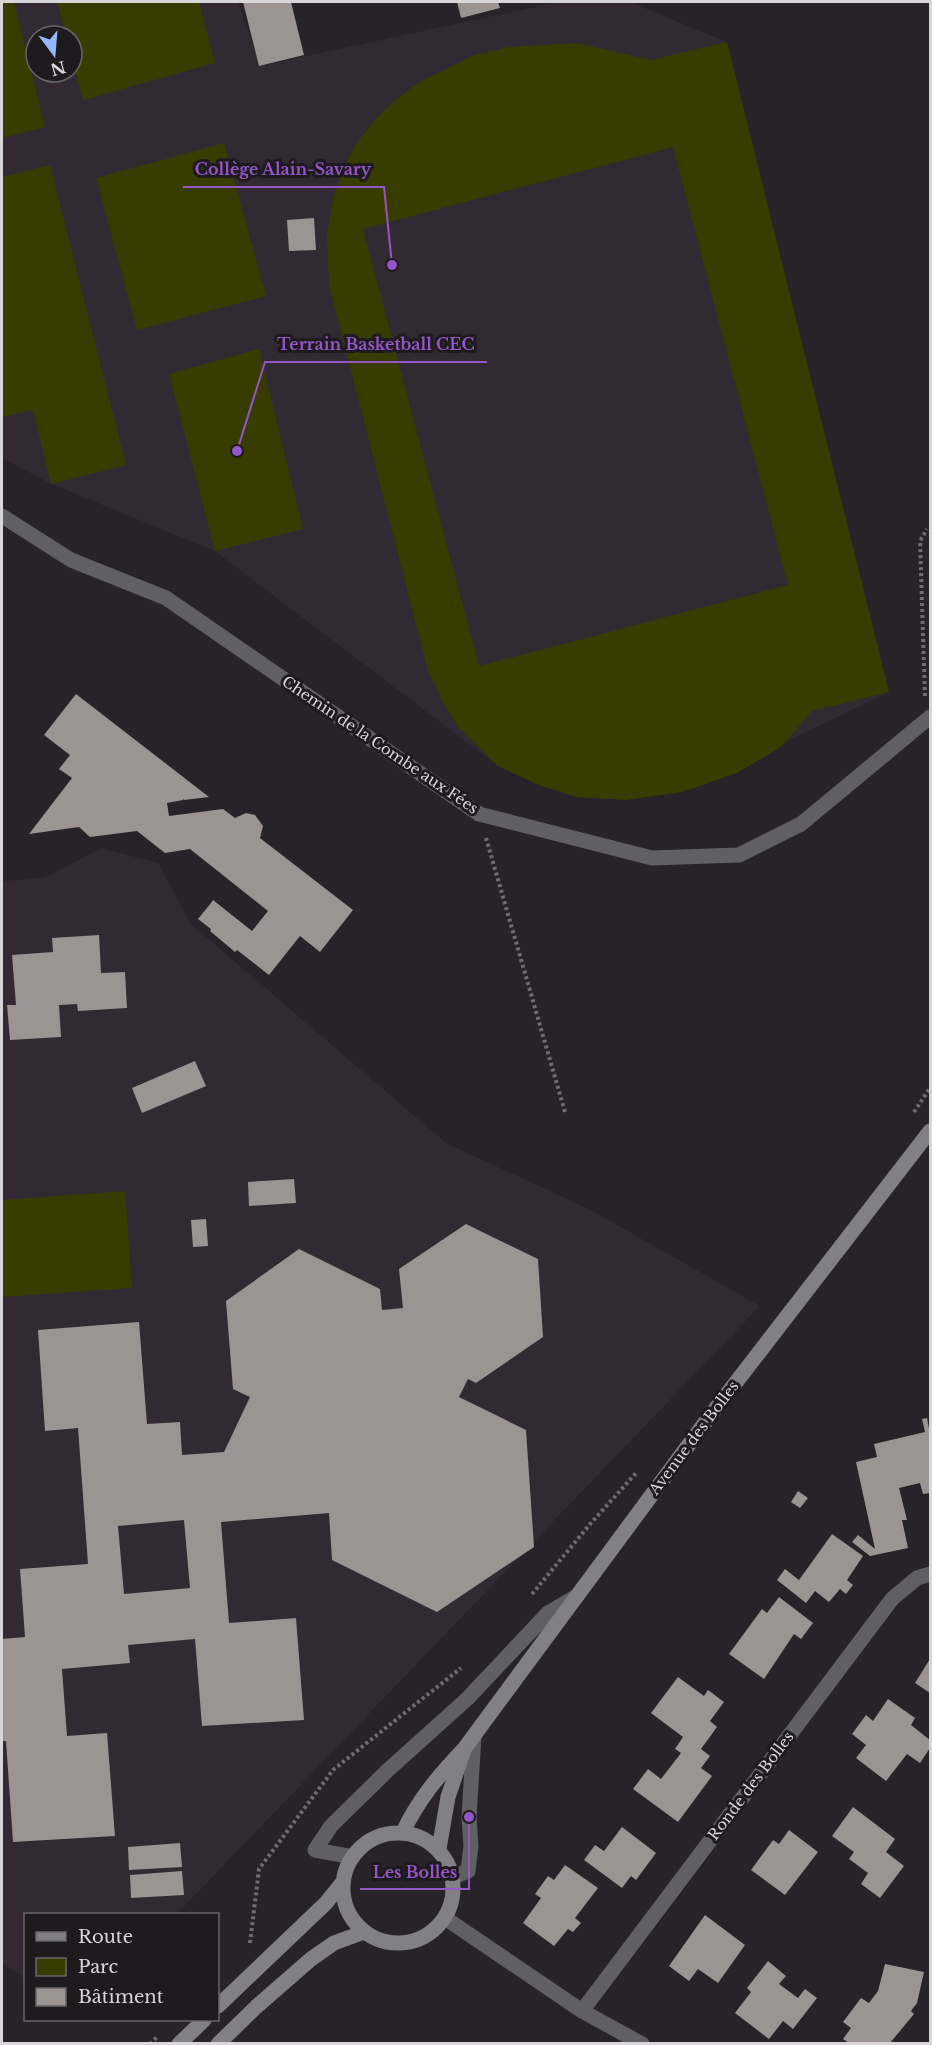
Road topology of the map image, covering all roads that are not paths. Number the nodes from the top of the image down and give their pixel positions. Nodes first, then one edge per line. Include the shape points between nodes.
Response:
1 (2, 516) edge
2 (930, 717) edge
3 (930, 1131) edge
4 (930, 1574) edge
5 (577, 1596) junction
6 (474, 1736) junction
7 (464, 1749) junction
8 (403, 1832) junction
9 (439, 1849) junction
10 (353, 1857) junction
11 (453, 1876) junction
12 (343, 1882) junction
13 (445, 1918) junction
14 (364, 1932) junction
15 (219, 2005) edge
16 (582, 2011) junction
17 (202, 2021) edge
18 (179, 2043) edge
19 (218, 2043) edge
20 (642, 2043) edge

1 - 2 street, Chemin de la Combe aux Fées via 71,560 166,598 479,814 652,858 739,855 801,824
3 - 5 main road, Avenue des Bolles
4 - 16 street, Ronde des Bolles via 917,1578 892,1599
5 - 6 main road, Avenue des Bolles
5 - 10 street via 548,1613 467,1699 331,1826 315,1850
6 - 7 main road, Avenue des Bolles
6 - 11 street via 468,1870
7 - 8 main road, Avenue des Bolles via 435,1779
7 - 9 main road, Avenue des Bolles via 448,1797
8 - 9 main road via 424,1838
8 - 10 main road via 369,1840
9 - 11 main road
10 - 12 main road via 346,1866
11 - 13 main road via 453,1898
12 - 14 main road via 348,1913
12 - 15 main road
13 - 14 main road via 429,1934 414,1941 391,1943
13 - 16 street
14 - 19 main road via 334,1943 311,1959
16 - 20 street
17 - 18 main road

